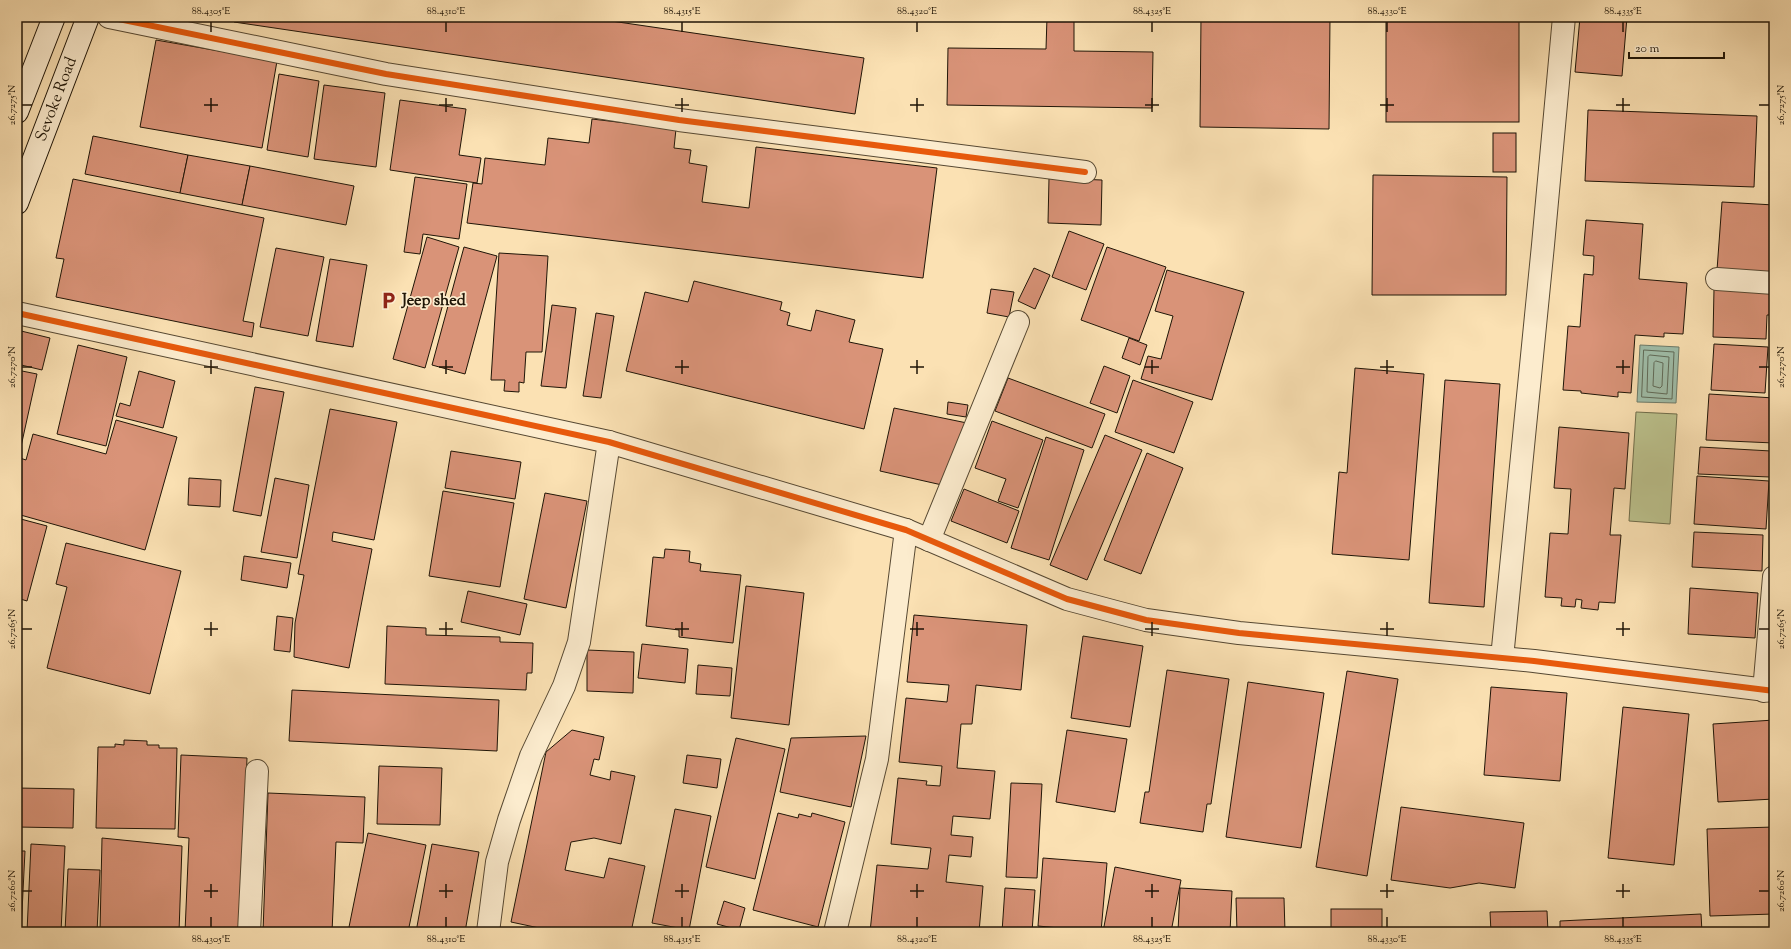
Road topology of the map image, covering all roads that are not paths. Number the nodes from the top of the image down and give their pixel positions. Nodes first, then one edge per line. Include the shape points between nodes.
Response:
1 (54, 17) edge
2 (88, 17) edge
3 (109, 17) edge
4 (1564, 17) edge
5 (17, 112) edge
6 (1085, 172) dead end
7 (17, 204) edge
8 (1717, 279) dead end
9 (1774, 282) edge
10 (17, 313) edge
11 (1018, 322) dead end
12 (609, 442) junction
13 (906, 530) junction
14 (929, 540) junction
15 (1774, 576) edge
16 (1502, 658) junction
17 (1769, 691) edge
18 (257, 771) dead end
19 (250, 932) edge
20 (488, 932) edge
21 (835, 932) edge

1 - 5 street, Sevoke Road
2 - 7 street, Sevoke Road
3 - 6 street via 409,78 679,120
4 - 16 street
8 - 9 street
10 - 12 street
11 - 14 street
12 - 13 street
12 - 20 street via 579,642 564,686 530,756 509,820 497,862
13 - 14 street
13 - 21 street via 877,759
14 - 16 street via 1067,599 1146,620 1239,633
15 - 17 street
16 - 17 street
18 - 19 street

